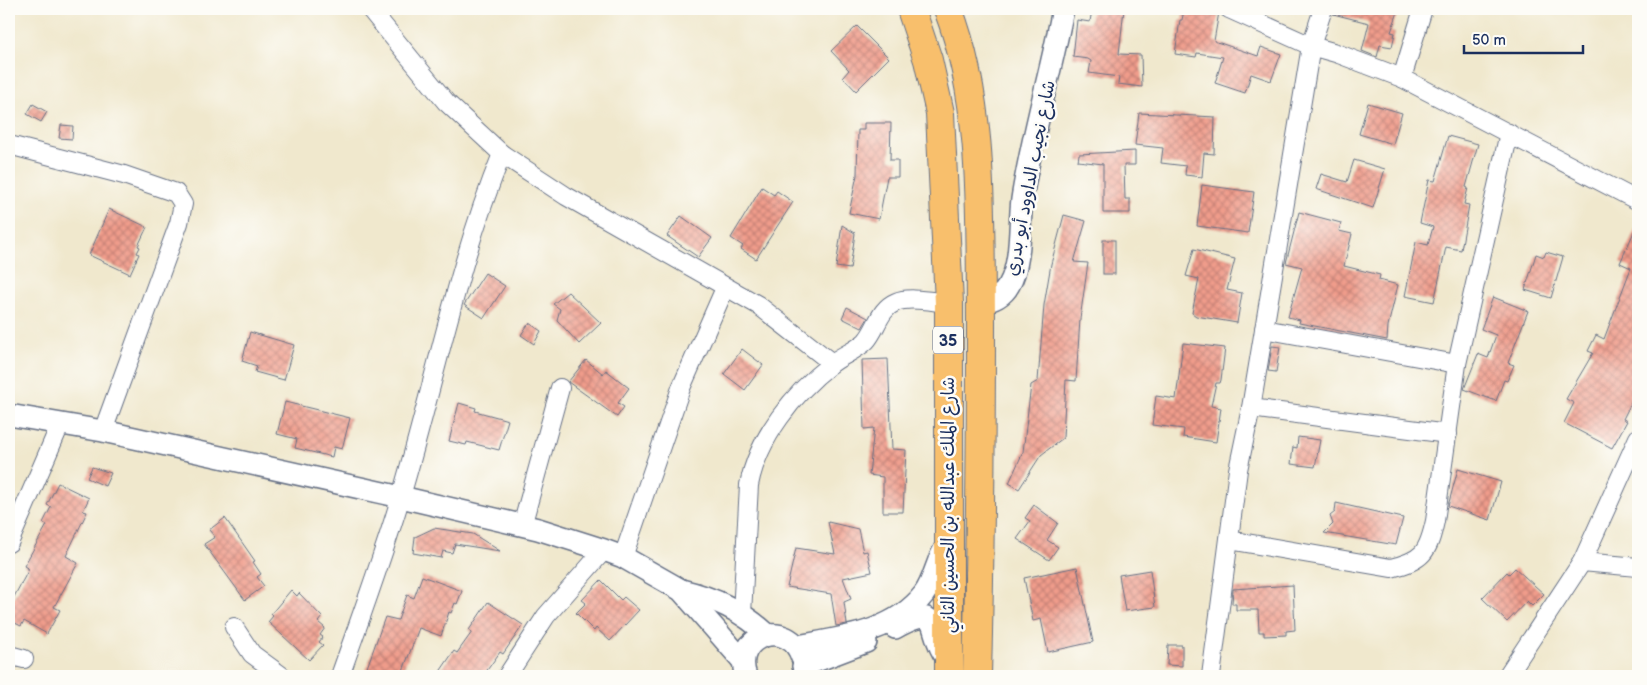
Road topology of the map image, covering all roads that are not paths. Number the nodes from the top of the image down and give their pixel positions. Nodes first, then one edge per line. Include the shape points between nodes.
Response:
1 (370, 9) edge
2 (911, 9) edge
3 (948, 9) edge
4 (1063, 9) edge
5 (1229, 9) edge
6 (1323, 9) edge
7 (1423, 9) edge
8 (1311, 46) junction
9 (1402, 78) junction
10 (1509, 133) junction
11 (9, 145) edge
12 (502, 154) junction
13 (1638, 201) edge
14 (725, 288) junction
15 (981, 302) junction
16 (949, 303) junction
17 (1264, 328) junction
18 (832, 363) junction
19 (1458, 364) junction
20 (560, 388) dead end
21 (1251, 408) junction
22 (9, 415) edge
23 (60, 426) junction
24 (104, 431) junction
25 (1448, 434) junction
26 (1638, 438) edge
27 (401, 497) junction
28 (522, 526) junction
29 (1229, 540) junction
30 (9, 543) edge
31 (947, 545) junction
32 (614, 553) junction
33 (1582, 562) junction
34 (1638, 567) edge
35 (680, 590) junction
36 (742, 614) junction
37 (234, 628) dead end
38 (880, 631) junction
39 (768, 635) junction
40 (797, 646) junction
41 (745, 668) edge
42 (949, 669) edge
43 (802, 671) edge
44 (282, 676) edge
45 (340, 676) edge
46 (507, 676) edge
47 (977, 676) edge
48 (1210, 676) edge
49 (1507, 676) edge

1 - 12 street via 446,102
2 - 16 highway, شارع الملك عبدالله بن الحسين الثاني / 35 via 928,60 940,113
3 - 15 highway, شارع الملك عبدالله بن الحسين الثاني / 35 via 960,41 972,99 979,200
4 - 15 street, شارع نجيب الداوود أبو بدري via 1022,200 1014,271 1009,285 1001,294 991,301
5 - 8 street
6 - 8 street
7 - 9 street
8 - 9 street
8 - 17 street
9 - 10 street
10 - 13 street
10 - 19 street
11 - 24 street via 176,193 183,204
12 - 14 street via 566,196
12 - 27 street via 485,196 456,291
14 - 18 street via 758,305
14 - 32 street via 680,388
15 - 47 highway, شارع الملك عبدالله بن الحسين الثاني / 35 via 982,504
16 - 18 street via 902,300 893,303 885,310 868,339
16 - 31 highway, شارع الملك عبدالله بن الحسين الثاني / 35
17 - 19 street
17 - 21 street
18 - 36 street via 802,390 776,424 753,465 749,485
19 - 25 street
20 - 28 street
21 - 25 street
21 - 29 street via 1238,470
22 - 23 street
23 - 24 street
23 - 30 street
24 - 27 street
25 - 29 street via 1431,539 1425,553 1412,562 1391,568
26 - 33 street
27 - 28 street
27 - 45 street
28 - 32 street
29 - 48 street
31 - 38 street via 924,593
31 - 42 highway, شارع الملك عبدالله بن الحسين الثاني / 35
32 - 35 street
32 - 46 street via 546,616
33 - 34 street
33 - 49 street
35 - 36 street via 723,603
35 - 41 street
36 - 39 street
37 - 44 street via 252,654
38 - 40 street
38 - 42 street via 916,618 928,618 933,622
38 - 43 street
39 - 40 street via 789,638
39 - 41 street via 751,644
40 - 43 street via 802,656

